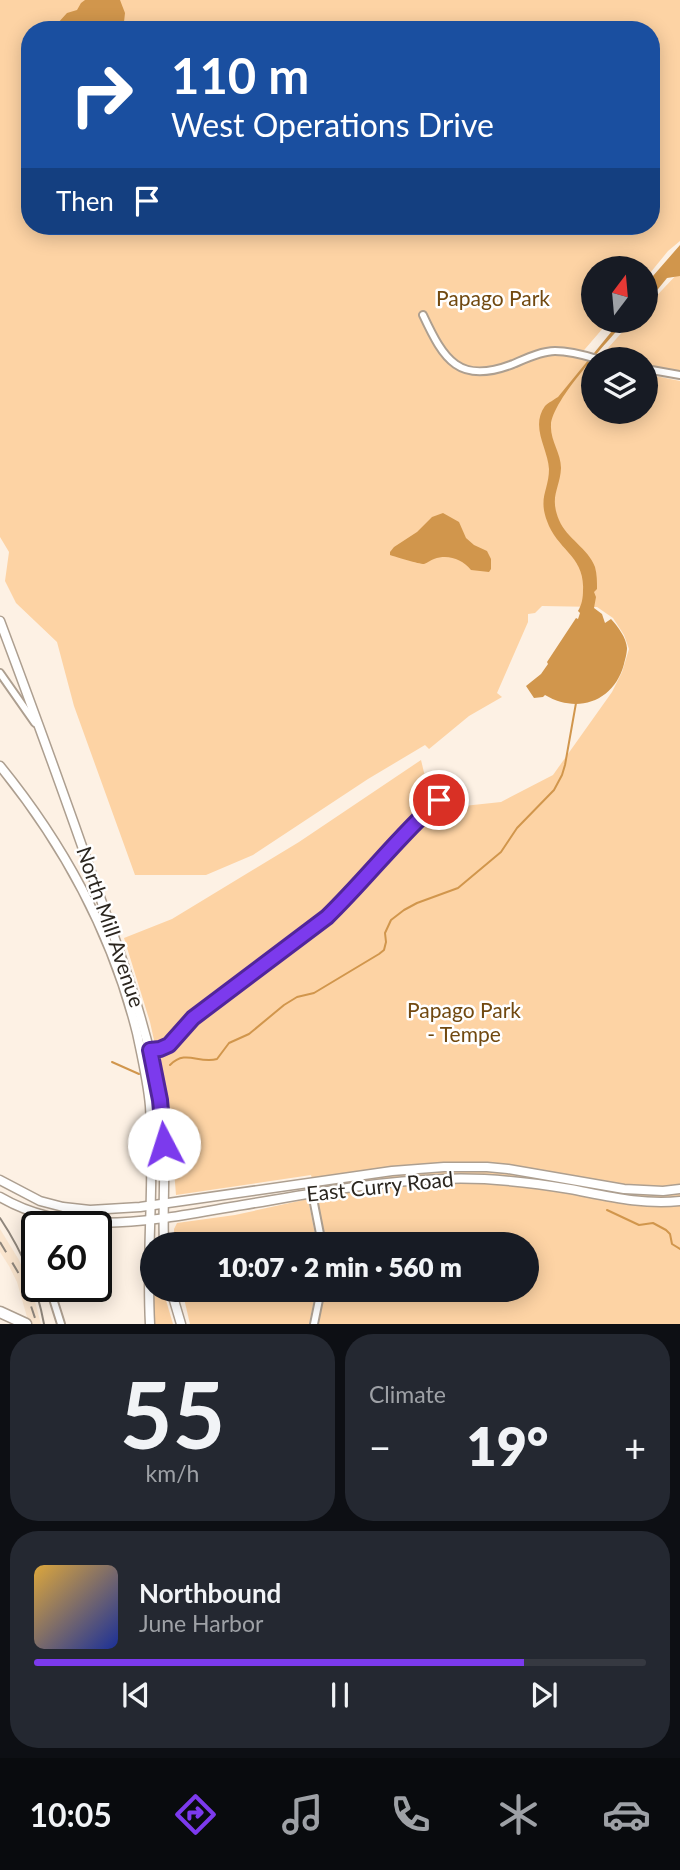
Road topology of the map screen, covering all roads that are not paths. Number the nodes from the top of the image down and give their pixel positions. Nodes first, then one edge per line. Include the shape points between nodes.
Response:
1 (423, 315) dead end
2 (581, 354) edge
3 (658, 371) edge
4 (680, 375) edge
5 (0, 621) edge
6 (0, 673) edge
7 (43, 737) junction
8 (0, 766) edge
9 (439, 800) dead end
10 (86, 856) junction
11 (70, 867) junction
12 (145, 1051) junction
13 (0, 1180) edge
14 (310, 1183) junction
15 (680, 1189) edge
16 (312, 1194) junction
17 (0, 1197) edge
18 (680, 1201) edge
19 (164, 1203) junction
20 (151, 1205) junction
21 (28, 1211) edge
22 (163, 1218) junction
23 (150, 1219) junction
24 (112, 1223) edge
25 (163, 1232) edge
26 (320, 1232) edge
27 (54, 1302) edge
28 (175, 1302) edge
29 (319, 1302) edge
30 (0, 1312) edge
31 (23, 1323) edge
32 (61, 1324) edge
33 (150, 1324) edge
34 (181, 1324) edge
35 (314, 1324) edge

1 - 2 street via 442,352 452,362 476,372 498,370 552,351
3 - 4 street
5 - 7 main road, North Mill Avenue
6 - 7 street
7 - 10 main road, North Mill Avenue
8 - 11 main road, North Mill Avenue via 41,819
9 - 12 street via 327,917 193,1018 169,1045
10 - 11 main road
10 - 12 main road, North Mill Avenue via 139,1010
11 - 12 main road, North Mill Avenue via 100,923
12 - 19 main road, North Mill Avenue via 163,1122
12 - 20 main road, North Mill Avenue
13 - 20 main road, East Curry Road via 30,1196 75,1209
14 - 15 main road, East Curry Road via 419,1168 487,1167 624,1189
14 - 16 street
14 - 19 main road, East Curry Road
16 - 18 main road, East Curry Road via 468,1178 526,1182 642,1202
16 - 22 main road, East Curry Road
16 - 26 street
17 - 21 main road, East Curry Road
19 - 20 main road, East Curry Road
19 - 22 main road, North Mill Avenue
20 - 23 main road, North Mill Avenue
22 - 23 main road, East Curry Road
22 - 25 main road, North Mill Avenue
23 - 24 main road, East Curry Road
23 - 33 main road, North Mill Avenue
27 - 32 street
28 - 34 main road
29 - 35 street
30 - 31 highway

